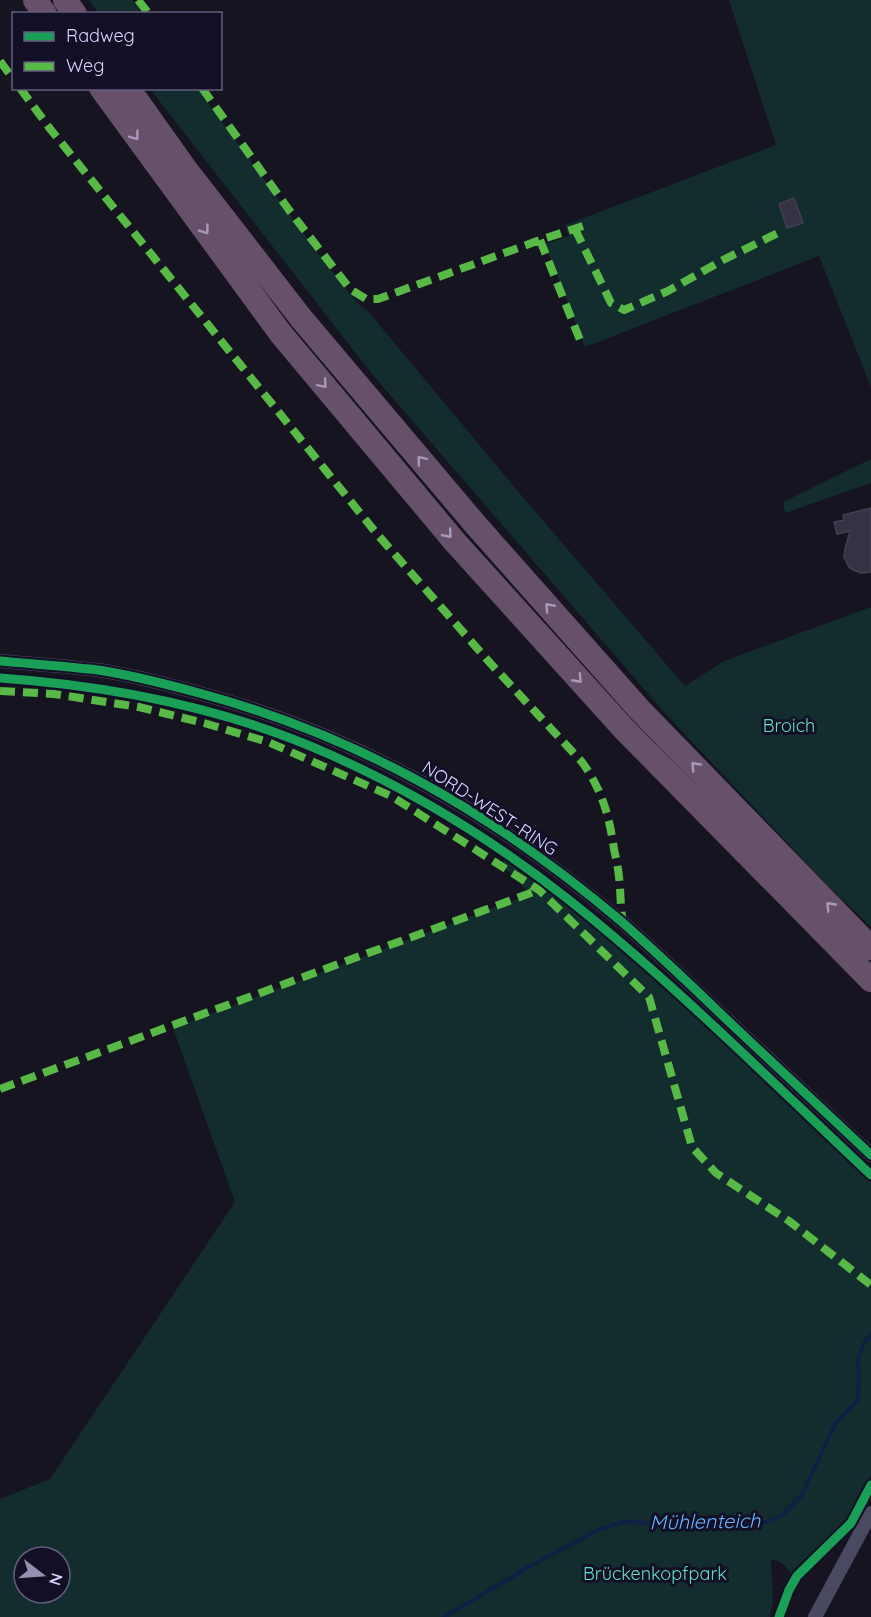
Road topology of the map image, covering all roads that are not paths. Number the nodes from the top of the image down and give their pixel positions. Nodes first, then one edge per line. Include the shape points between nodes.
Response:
1 (102, 90) edge
2 (129, 90) edge
3 (0, 661) edge
4 (871, 948) edge
5 (871, 980) edge
6 (871, 1155) edge
7 (871, 1513) edge
8 (815, 1617) edge

1 -> 5 highway via 281,333 454,543 623,728
4 -> 2 highway via 639,709 475,524 301,318
3 - 6 street, NORD-WEST-RING via 99,670 224,700 340,741 459,803 555,869 623,923
7 - 8 street

